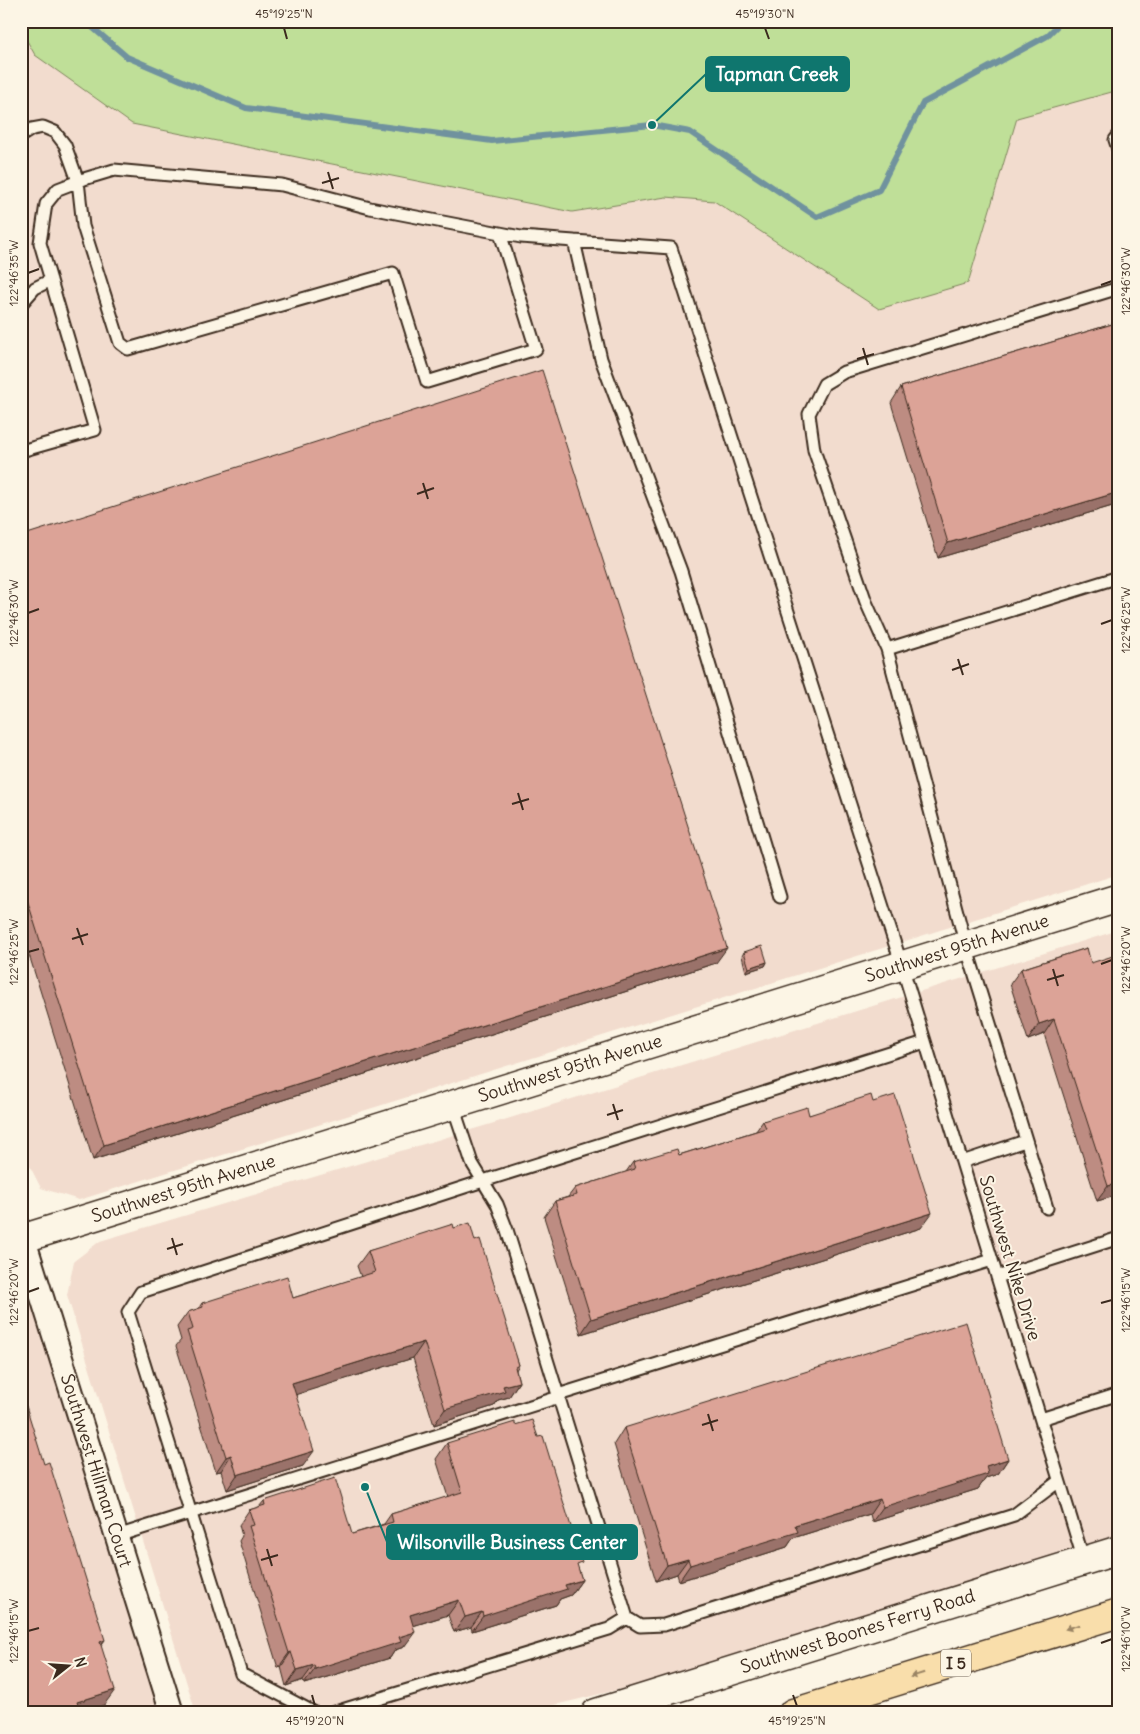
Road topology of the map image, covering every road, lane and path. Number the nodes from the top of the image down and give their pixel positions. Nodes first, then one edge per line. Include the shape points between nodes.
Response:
1 (1119, 135) edge
2 (21, 136) edge
3 (1119, 152) edge
4 (78, 181) junction
5 (500, 233) junction
6 (574, 241) junction
7 (51, 280) junction
8 (1119, 288) edge
9 (21, 304) edge
10 (21, 452) edge
11 (1119, 576) edge
12 (887, 649) junction
13 (780, 897) dead end
14 (1119, 898) edge
15 (966, 946) junction
16 (902, 966) junction
17 (925, 1042) junction
18 (453, 1106) junction
19 (1025, 1141) junction
20 (962, 1162) junction
21 (483, 1181) junction
22 (1046, 1208) dead end
23 (22, 1236) edge
24 (1119, 1238) edge
25 (992, 1260) junction
26 (997, 1277) junction
27 (1119, 1394) edge
28 (559, 1396) junction
29 (1041, 1419) junction
30 (1059, 1481) junction
31 (190, 1512) junction
32 (117, 1536) junction
33 (1119, 1550) edge
34 (1084, 1561) junction
35 (1119, 1613) edge
36 (627, 1618) junction
37 (172, 1713) edge
38 (315, 1713) edge
39 (332, 1713) edge
40 (596, 1713) edge
41 (792, 1713) edge

1 - 3 lane via 1115,140
2 - 4 lane via 32,129 54,132 65,145
4 - 5 lane via 114,170 282,185 370,208
4 - 5 lane via 83,226 120,343 128,349 393,273 427,382 536,349
4 - 7 lane via 58,189 46,204 40,243
5 - 6 lane
6 - 13 lane via 601,359 682,571
6 - 16 lane, Southwest Nike Drive via 671,248
7 - 9 lane via 35,288
7 - 10 lane via 95,430
8 - 12 lane via 844,372 824,384 809,414 814,450 866,602
11 - 12 lane
12 - 15 lane
14 - 15 main road, Southwest 95th Avenue
15 - 16 main road, Southwest 95th Avenue
15 - 19 lane
16 - 17 lane, Southwest Nike Drive
16 - 18 main road, Southwest 95th Avenue
17 - 20 lane, Southwest Nike Drive
17 - 21 lane
18 - 21 lane via 472,1163
18 - 23 main road, Southwest 95th Avenue
19 - 20 lane
19 - 22 lane
20 - 25 lane, Southwest Nike Drive
21 - 28 lane via 507,1230
21 - 31 lane via 141,1292 128,1312
23 - 32 street, Southwest Hillman Court
24 - 26 lane
25 - 26 lane, Southwest Nike Drive
25 - 28 lane
26 - 29 lane, Southwest Nike Drive
27 - 29 lane
28 - 31 lane
28 - 36 lane
29 - 30 lane, Southwest Nike Drive
30 - 34 lane, Southwest Nike Drive
30 - 36 lane via 1014,1514 664,1626 640,1626
31 - 32 lane
31 - 38 lane via 241,1674
32 - 37 street, Southwest Hillman Court
33 - 34 main road, Southwest Boones Ferry Road
34 - 40 main road, Southwest Boones Ferry Road
35 -> 41 highway, I 5
36 - 39 lane via 609,1629

